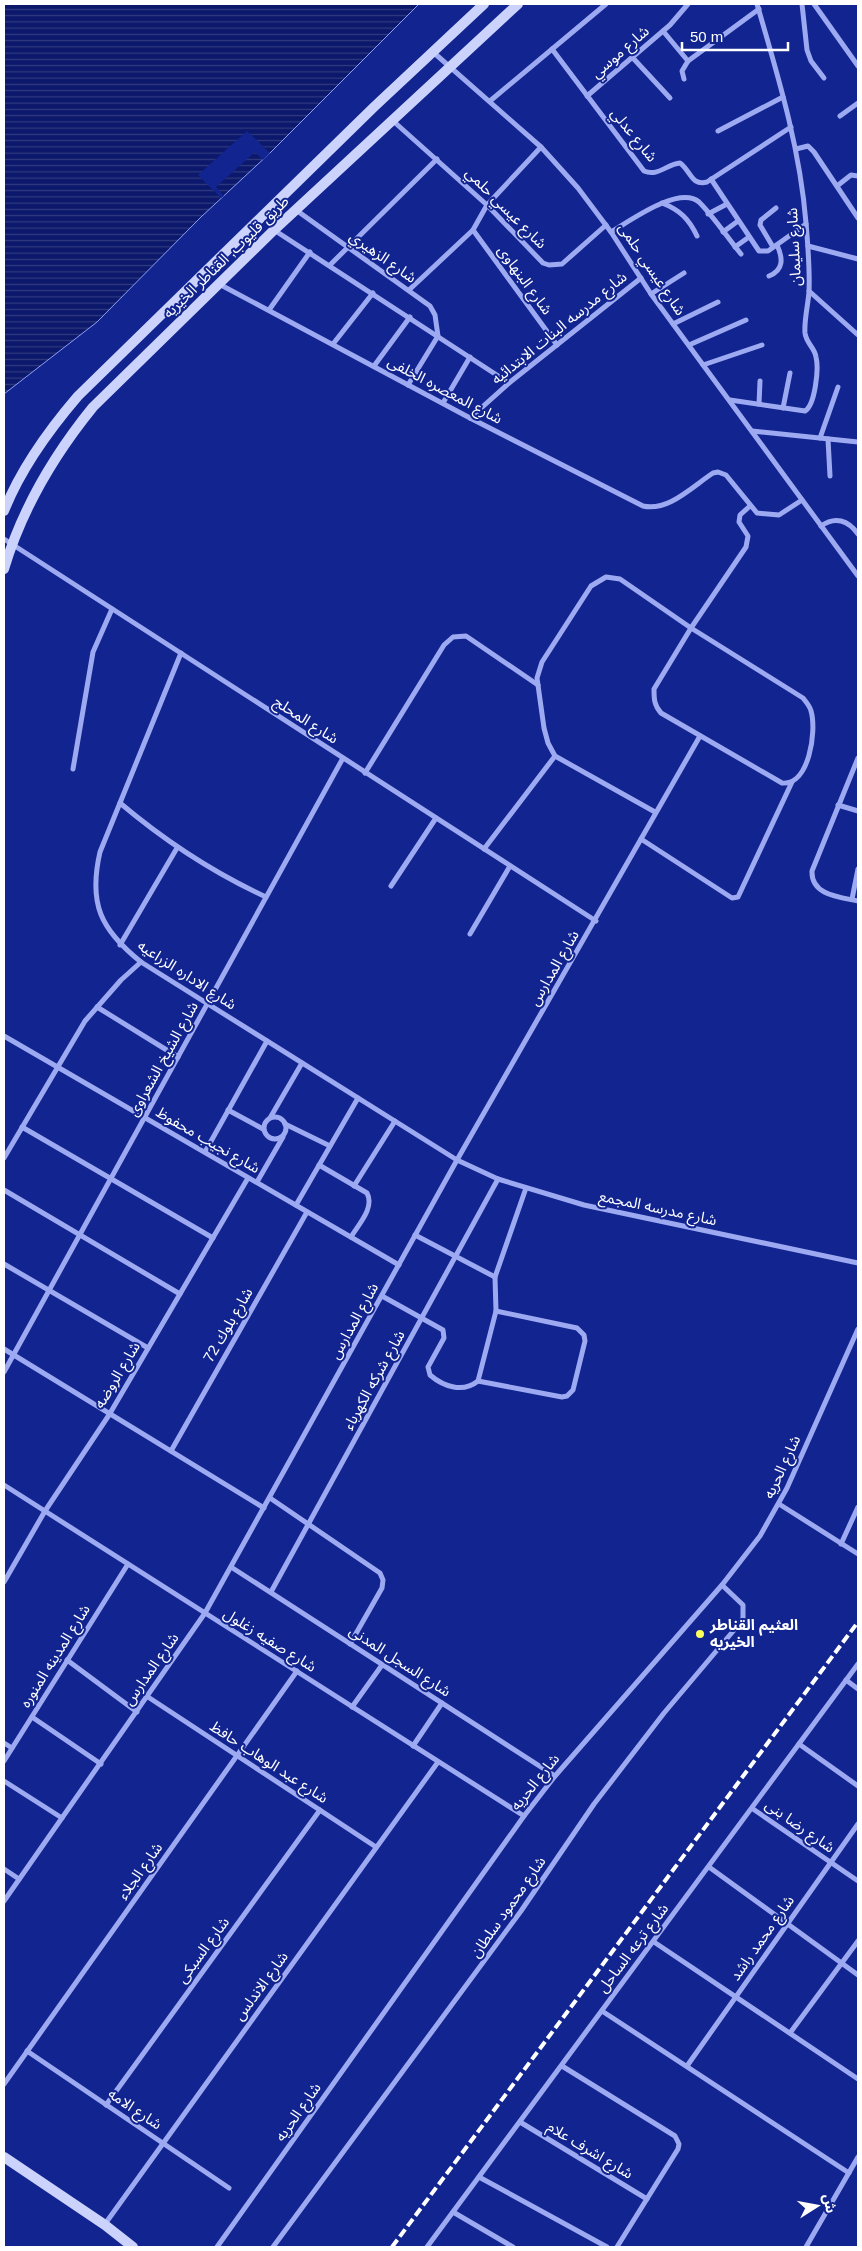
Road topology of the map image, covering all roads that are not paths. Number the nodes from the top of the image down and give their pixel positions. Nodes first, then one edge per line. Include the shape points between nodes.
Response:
1 (484, 4) edge
2 (518, 4) edge
3 (606, 4) edge
4 (688, 4) edge
5 (802, 4) edge
6 (814, 4) edge
7 (758, 6) edge
8 (663, 31) junction
9 (552, 49) junction
10 (433, 52) junction
11 (632, 57) junction
12 (688, 61) junction
13 (449, 66) junction
14 (858, 66) edge
15 (824, 78) dead end
16 (684, 79) dead end
17 (587, 96) junction
18 (783, 97) junction
19 (670, 98) dead end
20 (490, 101) junction
21 (858, 103) edge
22 (840, 116) dead end
23 (392, 119) junction
24 (791, 127) junction
25 (718, 131) dead end
26 (541, 147) junction
27 (796, 149) junction
28 (438, 159) junction
29 (858, 176) edge
30 (711, 179) junction
31 (836, 186) junction
32 (662, 203) junction
33 (727, 204) junction
34 (488, 205) junction
35 (776, 208) dead end
36 (296, 210) junction
37 (708, 214) junction
38 (858, 218) edge
39 (738, 221) junction
40 (806, 224) junction
41 (606, 225) junction
42 (274, 230) junction
43 (473, 230) junction
44 (611, 232) junction
45 (723, 232) junction
46 (697, 236) dead end
47 (749, 238) junction
48 (735, 246) junction
49 (775, 246) junction
50 (808, 246) junction
51 (348, 247) junction
52 (310, 252) junction
53 (741, 254) dead end
54 (858, 259) edge
55 (330, 265) junction
56 (684, 273) dead end
57 (769, 276) dead end
58 (641, 278) junction
59 (218, 284) junction
60 (409, 290) junction
61 (809, 291) junction
62 (373, 293) junction
63 (651, 294) junction
64 (718, 302) dead end
65 (268, 310) junction
66 (410, 317) junction
67 (746, 320) dead end
68 (673, 324) junction
69 (858, 335) edge
70 (438, 336) junction
71 (332, 344) junction
72 (557, 345) junction
73 (689, 345) junction
74 (762, 345) dead end
75 (470, 357) junction
76 (703, 365) junction
77 (374, 366) junction
78 (790, 373) dead end
79 (760, 381) dead end
80 (509, 383) junction
81 (408, 385) junction
82 (838, 387) dead end
83 (730, 400) junction
84 (443, 403) junction
85 (759, 404) junction
86 (783, 408) junction
87 (470, 418) junction
88 (752, 431) junction
89 (820, 438) junction
90 (828, 439) junction
91 (858, 442) edge
92 (830, 476) dead end
93 (802, 500) junction
94 (750, 506) junction
95 (4, 511) edge
96 (821, 526) junction
97 (858, 534) edge
98 (8, 541) edge
99 (4, 568) edge
100 (858, 576) edge
101 (112, 609) junction
102 (691, 628) junction
103 (181, 653) junction
104 (538, 684) junction
105 (700, 736) junction
106 (555, 756) junction
107 (343, 758) junction
108 (858, 758) edge
109 (73, 769) dead end
110 (365, 773) junction
111 (792, 782) junction
112 (120, 803) junction
113 (838, 805) junction
114 (858, 811) edge
115 (655, 812) junction
116 (436, 818) junction
117 (641, 838) junction
118 (177, 848) junction
119 (484, 849) junction
120 (510, 866) junction
121 (858, 869) edge
122 (391, 886) dead end
123 (266, 897) junction
124 (852, 899) junction
125 (858, 901) edge
126 (596, 921) junction
127 (470, 934) dead end
128 (120, 945) junction
129 (141, 962) junction
130 (208, 1004) junction
131 (97, 1006) junction
132 (4, 1036) edge
133 (266, 1041) junction
134 (178, 1057) junction
135 (302, 1063) junction
136 (57, 1067) junction
137 (358, 1098) junction
138 (228, 1110) junction
139 (144, 1118) junction
140 (270, 1118) junction
141 (395, 1121) junction
142 (285, 1124) junction
143 (22, 1127) junction
144 (263, 1129) junction
145 (283, 1136) junction
146 (330, 1146) junction
147 (204, 1152) junction
148 (4, 1158) edge
149 (457, 1160) junction
150 (319, 1165) junction
151 (248, 1178) junction
152 (111, 1179) junction
153 (498, 1179) junction
154 (256, 1182) junction
155 (354, 1186) junction
156 (526, 1188) junction
157 (4, 1190) edge
158 (296, 1205) junction
159 (307, 1212) junction
160 (80, 1234) junction
161 (415, 1235) junction
162 (351, 1237) junction
163 (213, 1238) junction
164 (456, 1256) junction
165 (858, 1263) edge
166 (4, 1264) edge
167 (399, 1265) junction
168 (495, 1277) junction
169 (49, 1290) junction
170 (180, 1294) junction
171 (382, 1296) junction
172 (496, 1311) junction
173 (422, 1317) junction
174 (858, 1329) edge
175 (852, 1343) junction
176 (858, 1346) edge
177 (148, 1348) junction
178 (4, 1349) edge
179 (13, 1355) junction
180 (4, 1372) edge
181 (478, 1380) junction
182 (109, 1415) junction
183 (170, 1451) junction
184 (4, 1485) edge
185 (270, 1498) junction
186 (779, 1504) junction
187 (858, 1507) edge
188 (264, 1508) junction
189 (45, 1511) junction
190 (309, 1524) junction
191 (841, 1544) junction
192 (858, 1554) edge
193 (128, 1564) junction
194 (232, 1567) junction
195 (5, 1578) edge
196 (722, 1586) junction
197 (271, 1592) junction
198 (205, 1613) junction
199 (350, 1644) junction
200 (67, 1660) junction
201 (858, 1664) edge
202 (382, 1665) junction
203 (297, 1672) junction
204 (846, 1680) junction
205 (858, 1688) edge
206 (148, 1697) junction
207 (442, 1703) junction
208 (352, 1707) junction
209 (137, 1712) junction
210 (32, 1717) junction
211 (4, 1743) edge
212 (800, 1744) junction
213 (413, 1746) junction
214 (12, 1748) junction
215 (237, 1755) junction
216 (4, 1761) edge
217 (438, 1762) junction
218 (101, 1764) junction
219 (555, 1776) junction
220 (4, 1781) edge
221 (858, 1786) edge
222 (752, 1809) junction
223 (320, 1810) junction
224 (524, 1816) junction
225 (62, 1818) junction
226 (858, 1824) edge
227 (376, 1847) junction
228 (831, 1863) junction
229 (709, 1867) junction
230 (4, 1869) edge
231 (19, 1879) junction
232 (858, 1882) edge
233 (4, 1901) edge
234 (788, 1924) junction
235 (858, 1941) edge
236 (654, 1942) junction
237 (842, 1963) junction
238 (858, 1975) edge
239 (736, 1997) junction
240 (602, 2011) junction
241 (790, 2033) junction
242 (27, 2051) junction
243 (562, 2066) junction
244 (687, 2066) junction
245 (857, 2076) edge
246 (4, 2084) edge
247 (106, 2105) junction
248 (520, 2122) junction
249 (163, 2143) junction
250 (4, 2157) edge
251 (858, 2157) edge
252 (849, 2173) junction
253 (479, 2177) junction
254 (229, 2188) dead end
255 (647, 2199) junction
256 (453, 2212) junction
257 (105, 2225) junction
258 (133, 2247) edge
259 (217, 2247) edge
260 (273, 2247) edge
261 (427, 2247) edge
262 (513, 2247) edge
263 (607, 2247) edge
264 (617, 2247) edge
265 (806, 2247) edge

1 - 10 main road, طريق قليوب, القناطر الخيريه
2 - 13 main road, طريق قليوب, القناطر الخيريه
3 - 9 street
4 - 8 street, شارع موسي
5 - 15 street via 807,50
6 - 14 street
7 - 12 street
7 - 18 street, شارع سليمان
8 - 11 street, شارع موسي
8 - 12 street
9 - 17 street, شارع عدلي
9 - 20 street
10 - 13 street, شارع عيسي حلمى
10 - 95 main road, طريق قليوب, القناطر الخيريه via 78,396 38,446
11 - 17 street, شارع موسي
11 - 19 street
12 - 16 street via 682,71
13 - 20 street, شارع عيسي حلمى
13 - 23 main road, طريق قليوب, القناطر الخيريه
17 - 30 street, شارع عدلي via 644,172 656,173 680,163 697,182 701,184
18 - 24 street, شارع سليمان
18 - 25 street
20 - 26 street, شارع عيسي حلمى
21 - 22 street
23 - 28 street, شارع عيسي حلمي
23 - 36 main road, طريق قليوب, القناطر الخيريه
24 - 27 street, شارع سليمان
24 - 30 street
26 - 34 street
26 - 41 street, شارع عيسي حلمى
27 - 31 street via 811,148
27 - 40 street, شارع سليمان
28 - 34 street, شارع عيسي حلمي
28 - 51 street
29 - 31 street via 851,175
30 - 33 street
31 - 38 street
32 - 37 street via 686,197 698,202
32 - 44 street
32 - 46 street via 684,215
33 - 37 street
33 - 39 street
34 - 41 street, شارع عيسي حلمي via 543,263 549,265 568,261
34 - 43 street
35 - 49 street via 760,225
36 - 42 main road, طريق قليوب, القناطر الخيريه
36 - 51 street, شارع الزهيري
37 - 45 street
39 - 45 street
39 - 47 street
40 - 49 street
40 - 50 street, شارع سليمان
41 - 44 street, شارع عيسي حلمى
42 - 52 street
42 - 59 main road, طريق قليوب, القناطر الخيريه
43 - 60 street
43 - 72 street, شارع البنهاوى
44 - 58 street, شارع عيسي حلمى
45 - 48 street
47 - 48 street
47 - 49 street via 759,251
48 - 53 street
49 - 57 street via 782,263 775,274
50 - 54 street
50 - 61 street, شارع سليمان
51 - 55 street
51 - 60 street, شارع الزهيري
52 - 55 street
52 - 65 street
55 - 62 street
56 - 63 street
58 - 63 street, شارع عيسي حلمى
58 - 72 street, شارع مدرسه البنات الابتدائيه
59 - 65 street, شارع المعصره الخلفى
59 - 98 main road, طريق قليوب, القناطر الخيريه via 93,407 73,432
60 - 70 street, شارع الزهيري via 430,306 435,315
61 - 69 street
61 - 86 street, شارع سليمان via 805,331 817,358 812,403 806,411
62 - 66 street
62 - 71 street
63 - 68 street, شارع عيسي حلمى
64 - 68 street
65 - 71 street, شارع المعصره الخلفى
66 - 70 street
66 - 77 street
67 - 73 street
68 - 73 street, شارع عيسي حلمى
70 - 75 street
70 - 81 street
71 - 77 street, شارع المعصره الخلفى
72 - 80 street, شارع مدرسه البنات الابتدائيه
73 - 76 street, شارع عيسي حلمى
74 - 76 street
75 - 80 street
75 - 84 street
76 - 83 street, شارع عيسي حلمى
77 - 81 street, شارع المعصره الخلفى
78 - 86 street
79 - 85 street
80 - 87 street, شارع مدرسه البنات الابتدائيه
81 - 84 street, شارع المعصره الخلفى
82 - 89 street
83 - 85 street, شارع سليمان
83 - 88 street, شارع عيسي حلمى
84 - 87 street, شارع المعصره الخلفى
85 - 86 street, شارع سليمان
87 - 94 street, شارع المعصره الخلفى via 643,506 663,506 718,472 726,475
88 - 89 street
88 - 93 street, شارع عيسي حلمى
89 - 90 street
90 - 91 street
90 - 92 street
93 - 94 street via 779,515 757,513
93 - 96 street, شارع عيسي حلمى
94 - 102 street via 740,515 739,522 748,536 746,547
96 - 97 street via 830,520 838,520 854,528
96 - 100 street, شارع عيسي حلمى
98 - 99 main road, طريق قليوب, القناطر الخيريه
98 - 101 street, شارع المحلج
101 - 103 street, شارع المحلج
101 - 109 street via 93,652
102 - 104 street via 620,579 606,577 591,586 542,662
102 - 105 street via 654,689 654,698 655,707 661,713
102 - 111 street via 808,704 812,718 809,757
103 - 107 street, شارع المحلج
103 - 112 street, شارع الاداره الزراعيه
104 - 106 street via 544,728
104 - 110 street via 466,636 454,637 444,646
105 - 111 street via 782,783
105 - 115 street, شارع المدارس
106 - 115 street
106 - 119 street
107 - 110 street, شارع المحلج
107 - 123 street, شارع الشيخ الشعراوى
108 - 113 street
110 - 116 street, شارع المحلج
111 - 117 street via 738,897 732,898
112 - 118 street
112 - 128 street, شارع الاداره الزراعيه via 95,873 101,916
113 - 114 street
113 - 124 street via 811,879 820,891
115 - 117 street, شارع المدارس
116 - 119 street, شارع المحلج
116 - 122 street
117 - 126 street, شارع المدارس
118 - 123 street
118 - 128 street
119 - 120 street, شارع المحلج
120 - 126 street, شارع المحلج
120 - 127 street
121 - 124 street
123 - 130 street, شارع الشيخ الشعراوى
124 - 125 street
126 - 149 street, شارع المدارس
128 - 129 street, شارع الاداره الزراعيه
129 - 130 street, شارع الاداره الزراعيه
129 - 131 street
130 - 133 street, شارع الاداره الزراعيه
130 - 134 street, شارع الشيخ الشعراوى
131 - 134 street
131 - 136 street
132 - 136 street, شارع نجيب محفوظ
133 - 135 street, شارع الاداره الزراعيه
133 - 138 street
134 - 139 street, شارع الشيخ الشعراوى
135 - 137 street, شارع الاداره الزراعيه
135 - 140 street
136 - 139 street, شارع نجيب محفوظ
136 - 143 street
137 - 141 street, شارع الاداره الزراعيه
137 - 146 street
138 - 144 street
138 - 147 street
139 - 147 street, شارع نجيب محفوظ
139 - 152 street, شارع الشيخ الشعراوى
140 - 142 street via 278,1118
140 - 144 street
141 - 149 street, شارع الاداره الزراعيه
141 - 155 street
142 - 145 street
142 - 146 street
143 - 148 street
143 - 152 street
144 - 145 street via 271,1139
145 - 154 street
146 - 150 street
147 - 151 street, شارع نجيب محفوظ
149 - 153 street, شارع مدرسه المجمع
149 - 161 street, شارع المدارس
150 - 155 street
150 - 158 street
151 - 154 street, شارع نجيب محفوظ
151 - 163 street, شارع الروضه
152 - 160 street, شارع الشيخ الشعراوى
152 - 163 street
153 - 156 street, شارع مدرسه المجمع
153 - 164 street, شارع شركه الكهرباء
154 - 158 street, شارع نجيب محفوظ
155 - 162 street via 367,1194 370,1206
156 - 165 street, شارع مدرسه المجمع via 584,1205
156 - 168 street
157 - 160 street
158 - 159 street, شارع نجيب محفوظ
159 - 162 street, شارع نجيب محفوظ
159 - 183 street, شارع بلوك 72
160 - 169 street, شارع الشيخ الشعراوى
160 - 170 street
161 - 164 street
161 - 167 street, شارع المدارس
162 - 167 street, شارع نجيب محفوظ
163 - 170 street, شارع الروضه
164 - 168 street
164 - 173 street, شارع شركه الكهرباء
166 - 169 street
167 - 171 street, شارع المدارس
168 - 172 street
169 - 177 street
169 - 179 street, شارع الشيخ الشعراوى
170 - 177 street, شارع الروضه
171 - 173 street
171 - 185 street, شارع المدارس
172 - 181 street
172 - 181 street via 582,1331 585,1341 573,1390 562,1397
173 - 181 street via 442,1328 444,1335 428,1367 430,1375 453,1388 466,1388
173 - 190 street, شارع شركه الكهرباء
174 - 175 street, شارع الحريه
175 - 176 street
175 - 186 street, شارع الحريه
177 - 182 street, شارع الروضه
178 - 179 street
179 - 180 street, شارع الشيخ الشعراوى
179 - 182 street
182 - 183 street
182 - 189 street, شارع الروضه
183 - 188 street
184 - 189 street, شارع صفيه زغلول
185 - 188 street, شارع المدارس
185 - 190 street
186 - 191 street
186 - 196 street, شارع الحريه via 760,1536
187 - 191 street
188 - 194 street, شارع المدارس
189 - 193 street, شارع صفيه زغلول
189 - 195 street, شارع الروضه
190 - 197 street, شارع شركه الكهرباء
190 - 199 street via 380,1573 383,1580
191 - 192 street
193 - 198 street, شارع صفيه زغلول
193 - 200 street, شارع المدينه المنوره
194 - 197 street, شارع السجل المدنى
194 - 198 street, شارع المدارس
196 - 219 street, شارع الحريه
196 - 260 street, شارع محمود سلطان via 742,1604 740,1623 664,1713 594,1804 521,1912
197 - 199 street, شارع السجل المدنى
198 - 203 street, شارع صفيه زغلول
198 - 206 street, شارع المدارس
199 - 202 street, شارع السجل المدنى
200 - 209 street
200 - 210 street, شارع المدينه المنوره
201 - 204 street, شارع ترعه الساحل
202 - 207 street, شارع السجل المدنى
202 - 208 street
203 - 208 street, شارع صفيه زغلول
203 - 215 street, شارع الجلاء
204 - 205 street
204 - 212 street, شارع ترعه الساحل
206 - 209 street, شارع المدارس
206 - 215 street, شارع عبد الوهاب حافظ
207 - 213 street
207 - 219 street, شارع السجل المدنى
208 - 213 street, شارع صفيه زغلول
209 - 218 street, شارع المدارس
210 - 214 street, شارع المدينه المنوره
210 - 218 street
211 - 214 street
212 - 221 street
212 - 222 street, شارع ترعه الساحل
213 - 217 street, شارع صفيه زغلول
214 - 216 street, شارع المدينه المنوره
215 - 223 street, شارع عبد الوهاب حافظ
215 - 242 street, شارع الجلاء
217 - 224 street, شارع صفيه زغلول
217 - 227 street, شارع الاندلس
218 - 225 street, شارع المدارس
219 - 224 street, شارع الحريه
220 - 225 street
222 - 228 street, شارع رضا بنى
222 - 229 street, شارع ترعه الساحل
223 - 227 street, شارع عبد الوهاب حافظ
223 - 247 street, شارع السبكى
224 - 259 street, شارع الحريه
225 - 231 street, شارع المدارس
226 - 228 street, شارع محمد راشد
227 - 249 street, شارع الاندلس
228 - 232 street, شارع رضا بنى
228 - 234 street, شارع محمد راشد
229 - 234 street
229 - 236 street, شارع ترعه الساحل
230 - 231 street
231 - 233 street, شارع المدارس
234 - 237 street
234 - 239 street, شارع محمد راشد
235 - 237 street
236 - 239 street
236 - 240 street, شارع ترعه الساحل
237 - 238 street
237 - 241 street
239 - 241 street
239 - 244 street, شارع محمد راشد
240 - 243 street, شارع ترعه الساحل
240 - 244 street
241 - 245 street
242 - 246 street, شارع الجلاء
242 - 247 street, شارع الامه
243 - 248 street, شارع ترعه الساحل
243 - 255 street via 678,2140 678,2148
244 - 252 street
247 - 249 street, شارع الامه
248 - 253 street, شارع ترعه الساحل
248 - 255 street, شارع اشرف علام
249 - 254 street, شارع الامه
249 - 257 street, شارع الاندلس
250 - 257 main road
251 - 252 street
252 - 265 street
253 - 256 street, شارع ترعه الساحل
253 - 263 street
255 - 264 street
256 - 261 street, شارع ترعه الساحل
256 - 262 street
257 - 258 main road

